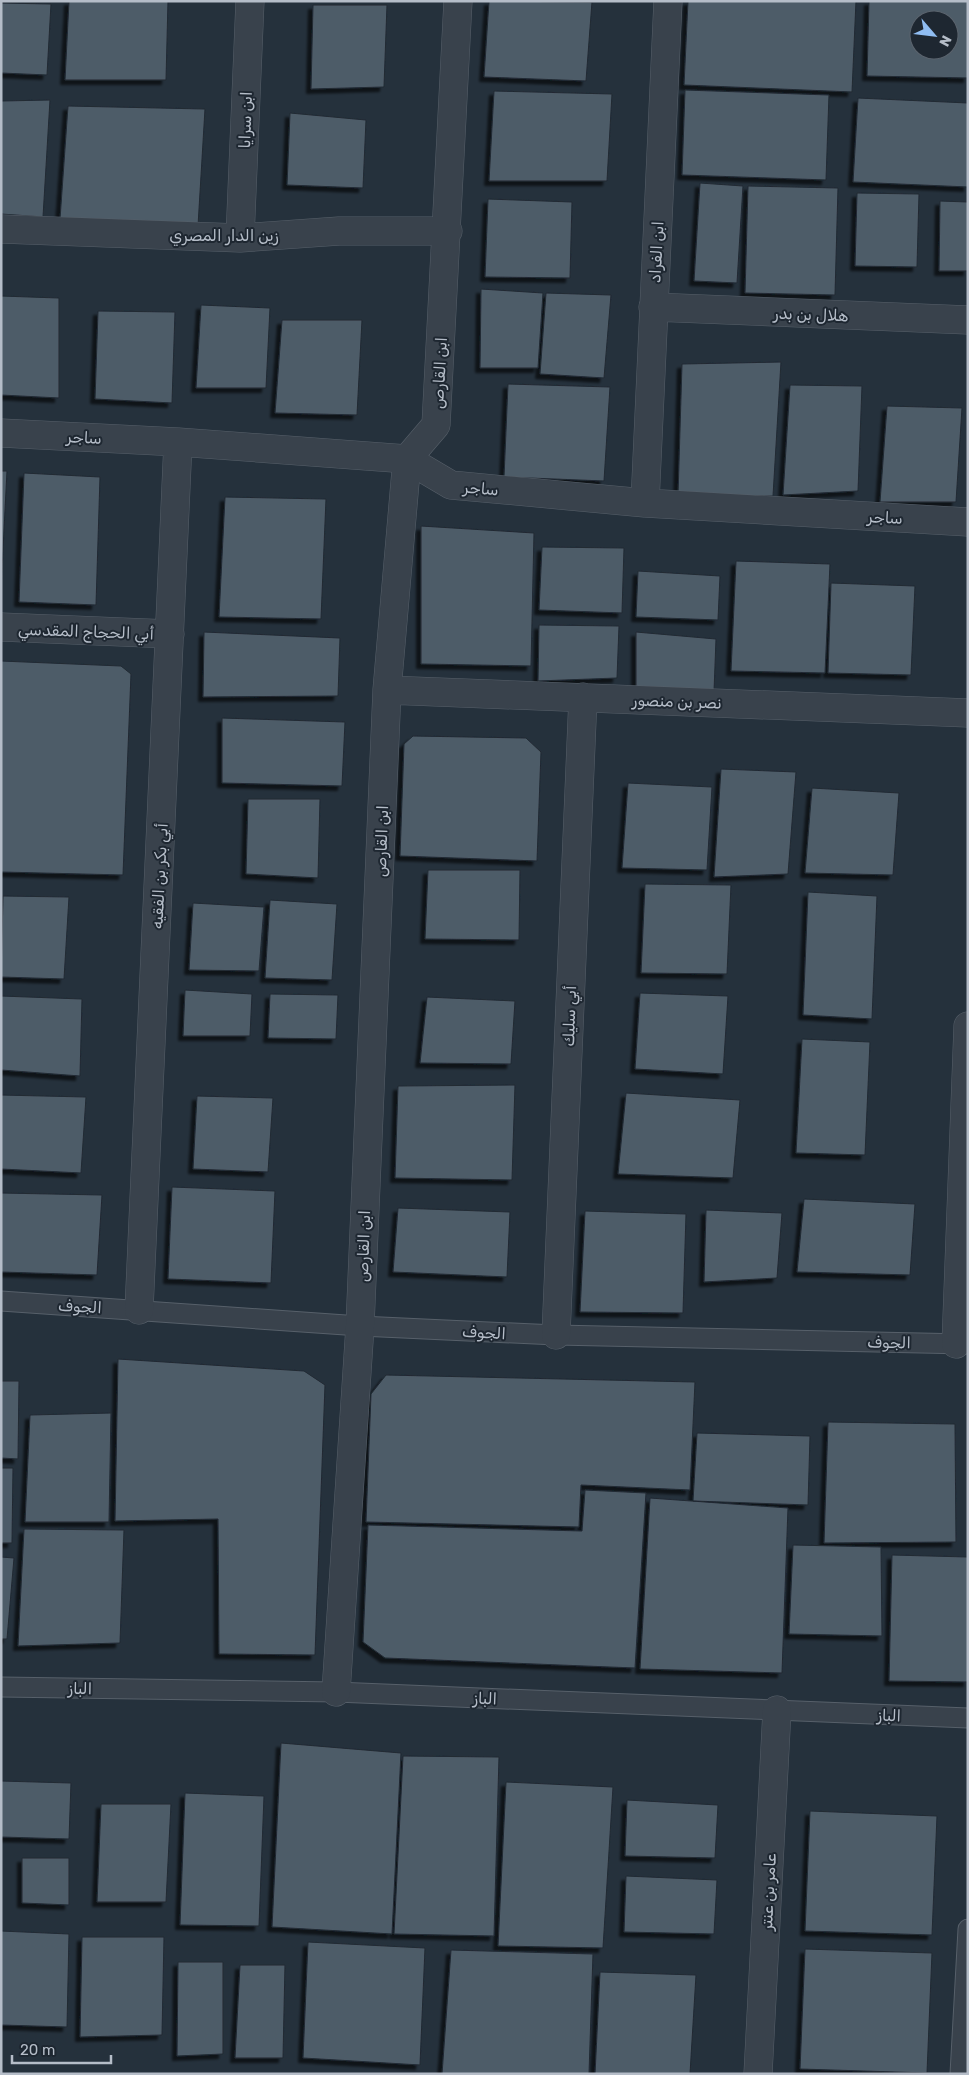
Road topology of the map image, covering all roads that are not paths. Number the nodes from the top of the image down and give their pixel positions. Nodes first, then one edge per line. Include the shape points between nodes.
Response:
1 (250, 1) edge
2 (458, 1) edge
3 (668, 1) edge
4 (1, 230) edge
5 (448, 231) junction
6 (240, 238) junction
7 (654, 308) junction
8 (968, 320) edge
9 (1, 433) edge
10 (178, 442) junction
11 (407, 459) junction
12 (645, 503) junction
13 (968, 522) edge
14 (1, 627) edge
15 (170, 634) junction
16 (387, 690) junction
17 (583, 697) junction
18 (968, 713) edge
19 (968, 1026) edge
20 (1, 1302) edge
21 (139, 1310) junction
22 (360, 1326) junction
23 (556, 1335) junction
24 (962, 1344) edge
25 (1, 1687) edge
26 (336, 1692) junction
27 (777, 1710) junction
28 (968, 1718) edge
29 (968, 1929) edge
30 (758, 2074) edge
31 (960, 2074) edge

1 - 6 street, ابن سرايا
2 - 5 street, ابن القارص
3 - 7 street, ابن الفراد
4 - 6 street, زين الدار المصري
5 - 6 street, زين الدار المصري via 339,231
5 - 11 street, ابن القارص via 436,424
7 - 8 street, هلال بن بدر
7 - 12 street, ابن الفراد
9 - 10 street, ساجر
10 - 11 street, ساجر
10 - 15 street, أبي بكر بن الفقيه
11 - 12 street, ساجر via 451,485
11 - 16 street, ابن القارص
12 - 13 street, ساجر
14 - 15 street, أبي الحجاج المقدسي
15 - 21 street, أبي بكر بن الفقيه
16 - 17 street, نصر بن منصور
16 - 22 street, ابن القارص
17 - 18 street, نصر بن منصور
17 - 23 street, أبي سليك
19 - 24 street
20 - 21 lane, الجوف
21 - 22 lane, الجوف
22 - 23 lane, الجوف
22 - 26 street, ابن القارص
23 - 24 lane, الجوف
25 - 26 lane, الباز
26 - 27 lane, الباز
27 - 28 lane, الباز
27 - 30 street, عامر بن عنتر
29 - 31 lane

